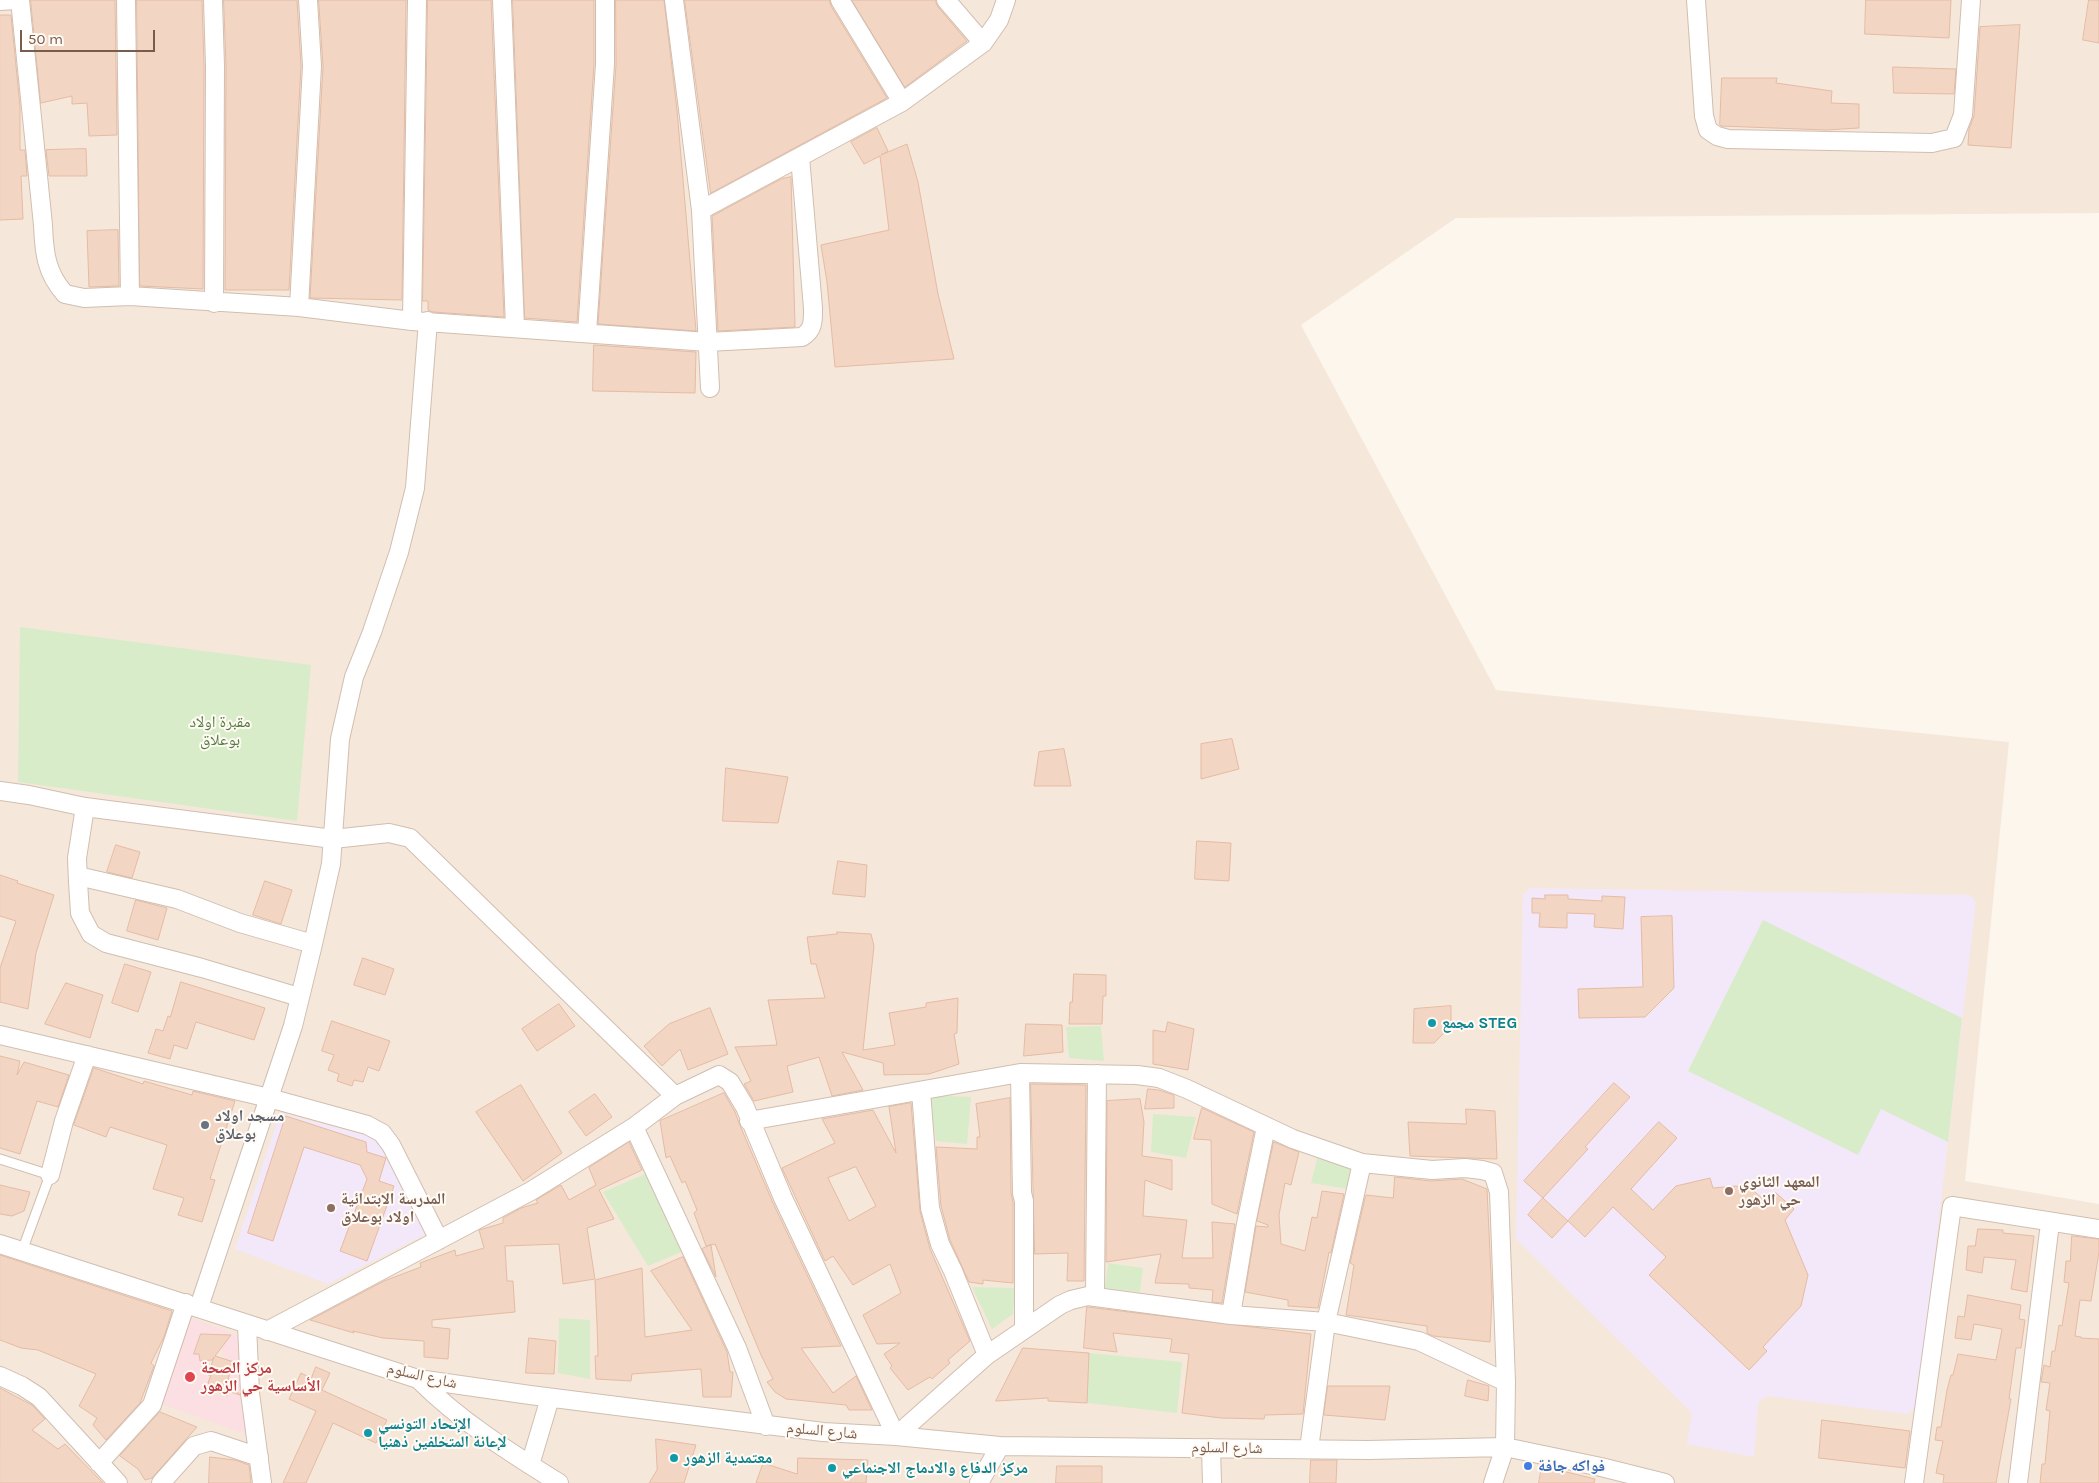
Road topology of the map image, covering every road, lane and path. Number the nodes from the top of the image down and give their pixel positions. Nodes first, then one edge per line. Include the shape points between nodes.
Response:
1 (14, 0) edge
2 (20, 0) edge
3 (126, 0) edge
4 (213, 0) edge
5 (308, 0) edge
6 (417, 0) edge
7 (502, 0) edge
8 (606, 0) edge
9 (674, 0) edge
10 (840, 0) edge
11 (946, 0) edge
12 (1006, 0) edge
13 (1696, 0) edge
14 (1970, 0) edge
15 (0, 1) edge
16 (983, 43) junction
17 (902, 102) junction
18 (800, 157) junction
19 (701, 210) junction
20 (130, 296) junction
21 (214, 303) junction
22 (299, 307) junction
23 (420, 321) junction
24 (515, 327) junction
25 (587, 333) junction
26 (708, 342) junction
27 (710, 388) dead end
28 (0, 792) edge
29 (85, 807) junction
30 (333, 839) junction
31 (78, 876) junction
32 (313, 944) junction
33 (299, 997) junction
34 (0, 1035) edge
35 (87, 1056) junction
36 (1020, 1073) junction
37 (1098, 1074) junction
38 (921, 1091) junction
39 (675, 1096) junction
40 (269, 1098) junction
41 (749, 1121) junction
42 (634, 1127) junction
43 (1266, 1127) junction
44 (0, 1159) edge
45 (1362, 1163) junction
46 (50, 1174) junction
47 (2050, 1223) junction
48 (2099, 1229) edge
49 (439, 1240) junction
50 (0, 1244) edge
51 (22, 1251) junction
52 (1095, 1296) junction
53 (192, 1305) junction
54 (1232, 1316) junction
55 (1326, 1322) junction
56 (247, 1325) junction
57 (1024, 1329) junction
58 (267, 1331) junction
59 (987, 1355) junction
60 (0, 1376) edge
61 (418, 1379) junction
62 (1506, 1382) junction
63 (550, 1398) junction
64 (766, 1426) junction
65 (896, 1436) junction
66 (1000, 1446) junction
67 (1505, 1447) junction
68 (1210, 1448) junction
69 (1309, 1449) junction
70 (259, 1456) junction
71 (99, 1463) junction
72 (530, 1465) junction
73 (1623, 1478) edge
74 (118, 1483) edge
75 (160, 1483) edge
76 (262, 1483) edge
77 (559, 1483) edge
78 (979, 1483) edge
79 (1212, 1483) edge
80 (1492, 1483) edge
81 (1665, 1483) edge
82 (1914, 1483) edge
83 (2018, 1483) edge

1 - 15 street
2 - 20 street via 44,256 50,274 64,294 84,298
3 - 20 street
4 - 21 street
5 - 22 street via 312,66
6 - 23 street
7 - 24 street
8 - 25 street via 605,64
9 - 19 street
10 - 17 street
11 - 16 street
12 - 16 street via 999,20
13 - 14 street via 1704,116 1708,130 1728,139 1932,143 1954,138 1963,116
16 - 17 street
17 - 18 street
18 - 19 street
18 - 26 street via 813,308 809,333 793,338
19 - 26 street
20 - 21 street
21 - 22 street
22 - 23 street
23 - 24 street
23 - 30 street via 415,488 399,552 354,677 342,730
24 - 25 street
25 - 26 street
26 - 27 street
28 - 29 street
29 - 30 street
29 - 31 street
30 - 32 street via 331,864
30 - 39 street via 389,833 410,838
31 - 32 street via 176,899 240,923
31 - 33 street via 80,913 91,934 106,943
32 - 33 street
33 - 40 street via 293,1026
34 - 35 street
35 - 40 street
35 - 46 street
36 - 37 street
36 - 38 street
36 - 57 street
37 - 43 street via 1159,1078
37 - 52 street
38 - 41 street
38 - 59 street via 930,1208 940,1244
39 - 41 street via 718,1075 730,1082 745,1107
39 - 42 street
40 - 49 street via 382,1133
40 - 53 street
41 - 65 street
42 - 49 street via 531,1191
42 - 64 street via 736,1348
43 - 45 street via 1293,1140
43 - 54 street via 1246,1224
44 - 46 lane
45 - 55 street
45 - 62 street via 1432,1170 1465,1168 1493,1173 1499,1192
46 - 51 lane
47 - 48 street
47 - 82 street via 1952,1206
47 - 83 street
49 - 58 street
50 - 51 street, شارع السلوم
51 - 53 street, شارع السلوم
52 - 54 street
52 - 57 street via 1071,1300
53 - 56 street, شارع السلوم
53 - 71 street via 152,1405
54 - 55 street
55 - 62 street via 1419,1340
55 - 69 street
56 - 58 street, شارع السلوم
56 - 70 street via 250,1393
57 - 59 street
58 - 61 street, شارع السلوم
59 - 65 street
60 - 71 street via 39,1397
61 - 63 street, شارع السلوم
61 - 72 street via 440,1401 488,1438
62 - 67 street
63 - 64 street, شارع السلوم
63 - 72 street
64 - 65 street, شارع السلوم
65 - 66 street, شارع السلوم
66 - 68 street, شارع السلوم
66 - 78 street
67 - 69 street, شارع السلوم
67 - 73 street, شارع السلوم via 1601,1467
67 - 80 street
68 - 69 street, شارع السلوم
68 - 79 street
70 - 75 street via 210,1441 194,1446
70 - 76 street
71 - 74 street
72 - 77 street
73 - 81 street, شارع السلوم

